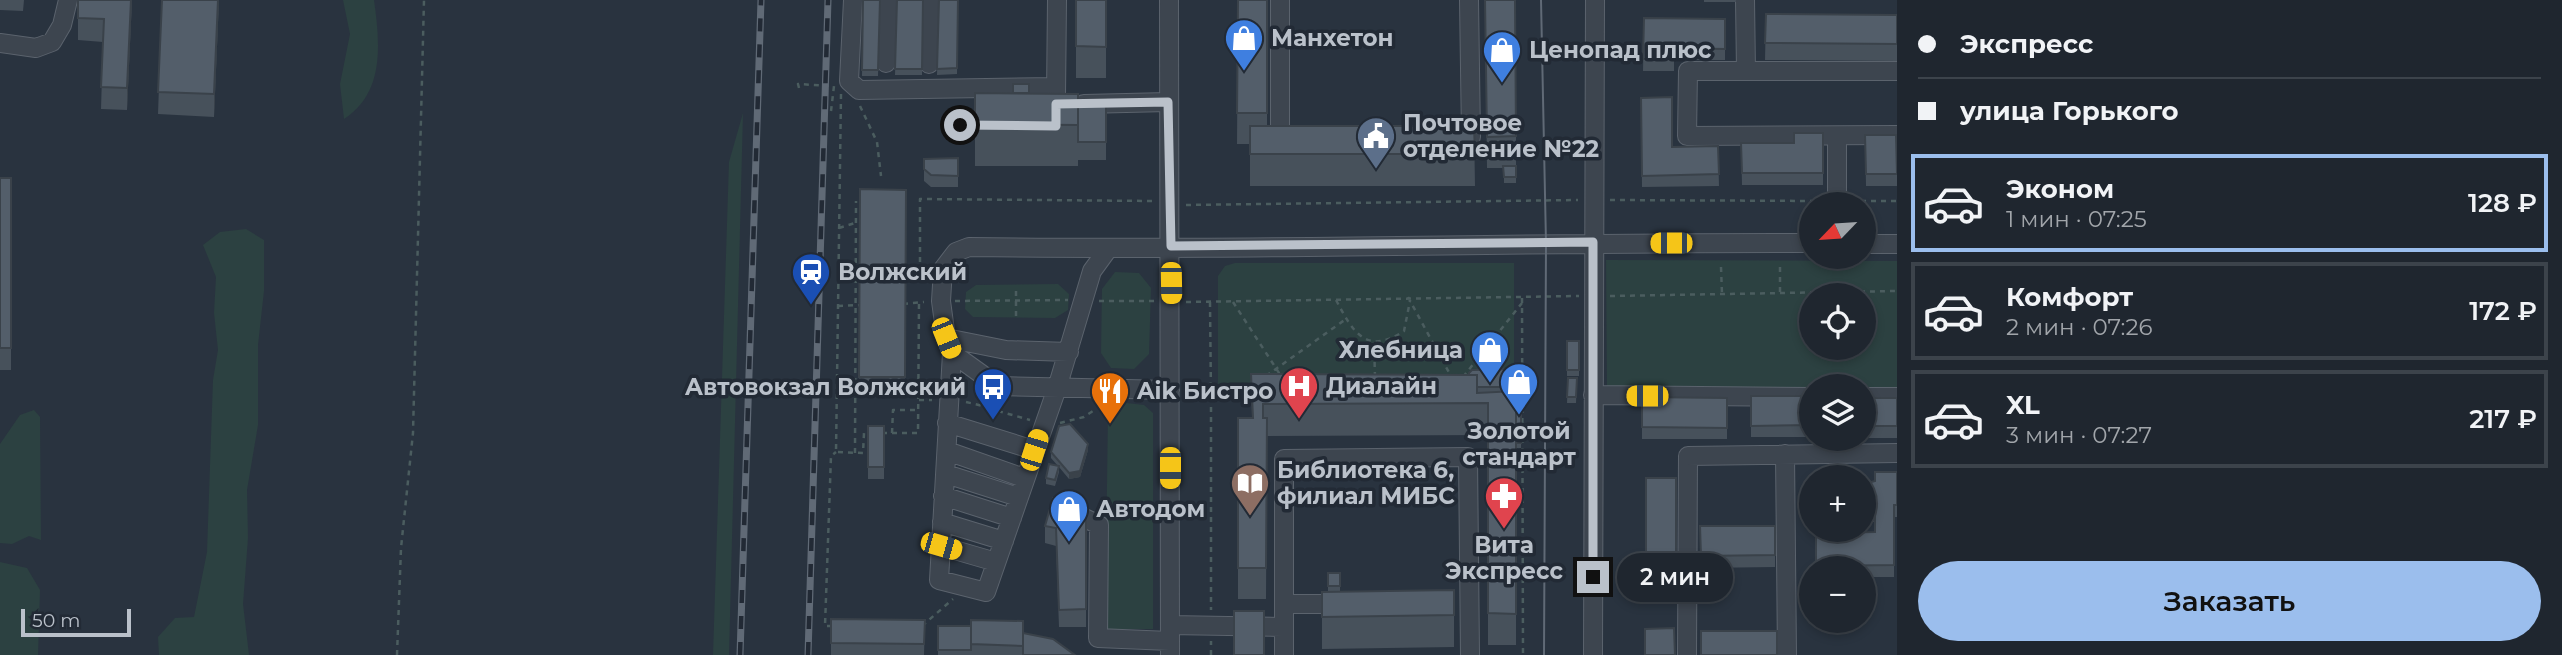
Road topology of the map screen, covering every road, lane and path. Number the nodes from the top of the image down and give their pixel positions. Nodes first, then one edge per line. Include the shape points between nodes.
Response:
1 (68, 0) edge
2 (424, 0) edge
3 (853, 0) edge
4 (888, 0) edge
5 (931, 0) edge
6 (1057, 0) edge
7 (1169, 0) edge
8 (1280, 0) edge
9 (1469, 0) edge
10 (1595, 0) edge
11 (1745, 0) edge
12 (0, 43) edge
13 (886, 63) dead end
14 (929, 64) dead end
15 (1746, 71) junction
16 (1897, 71) edge
17 (835, 86) junction
18 (799, 88) dead end
19 (856, 101) dead end
20 (1056, 102) junction
21 (1168, 102) junction
22 (831, 111) dead end
23 (960, 125) dead end
24 (1015, 126) edge
25 (1897, 135) edge
26 (1837, 136) junction
27 (1444, 137) edge
28 (1307, 139) edge
29 (881, 176) dead end
30 (1837, 192) edge
31 (1593, 200) junction
32 (856, 201) dead end
33 (1897, 201) edge
34 (1876, 202) edge
35 (1170, 203) junction
36 (1799, 203) edge
37 (855, 223) junction
38 (839, 228) junction
39 (1593, 242) junction
40 (1799, 243) edge
41 (1876, 244) edge
42 (1897, 244) edge
43 (1171, 246) junction
44 (1108, 249) junction
45 (1721, 267) dead end
46 (1780, 267) dead end
47 (920, 282) dead end
48 (1016, 286) dead end
49 (1897, 291) edge
50 (1780, 293) junction
51 (1722, 294) junction
52 (1593, 296) junction
53 (1522, 297) junction
54 (1336, 299) junction
55 (1409, 299) junction
56 (1084, 300) junction
57 (941, 301) junction
58 (1016, 301) junction
59 (919, 302) junction
60 (1171, 302) junction
61 (1210, 302) junction
62 (1233, 302) junction
63 (1522, 303) junction
64 (892, 304) edge
65 (867, 305) edge
66 (838, 306) junction
67 (854, 306) junction
68 (1016, 316) dead end
69 (1346, 319) junction
70 (1374, 342) junction
71 (949, 345) junction
72 (1069, 352) junction
73 (1276, 368) junction
74 (836, 377) junction
75 (855, 377) junction
76 (1283, 379) edge
77 (1057, 388) junction
78 (1375, 388) edge
79 (1170, 390) junction
80 (1593, 395) junction
81 (1211, 397) junction
82 (1235, 397) junction
83 (1799, 397) edge
84 (1876, 397) edge
85 (1897, 397) edge
86 (1259, 398) edge
87 (1511, 402) edge
88 (1522, 402) junction
89 (919, 410) junction
90 (947, 423) junction
91 (892, 433) junction
92 (1034, 450) junction
93 (1876, 450) edge
94 (947, 451) junction
95 (1806, 451) edge
96 (835, 452) junction
97 (855, 453) junction
98 (1897, 453) edge
99 (1785, 454) junction
100 (946, 474) junction
101 (1024, 478) junction
102 (943, 496) junction
103 (1018, 497) junction
104 (1059, 505) edge
105 (1012, 518) junction
106 (942, 522) junction
107 (1004, 541) junction
108 (941, 546) junction
109 (996, 562) junction
110 (965, 587) junction
111 (1284, 604) junction
112 (1364, 604) edge
113 (1211, 625) junction
114 (837, 626) edge
115 (913, 626) edge
116 (1283, 626) junction
117 (1170, 640) edge
118 (397, 655) edge
119 (1211, 655) edge
120 (1284, 655) edge
121 (1469, 655) edge
122 (1523, 655) edge
123 (1593, 655) edge
124 (1687, 655) edge
125 (1787, 655) edge

1 - 12 street via 52,42 36,48
2 - 118 path via 413,433 401,548
3 - 20 street via 849,81 859,90
4 - 13 street
5 - 14 street
6 - 20 street
7 - 21 street
8 - 28 street via 1280,139
9 - 27 street via 1471,137
10 - 31 street
11 - 15 street
15 - 16 street
15 - 26 street via 1688,71 1687,136
17 - 18 path via 798,84
17 - 22 path
17 - 38 path via 841,84
19 - 29 path via 877,142
20 - 21 street
21 - 35 street
23 - 24 street
25 - 26 street
26 - 30 street
31 - 35 path
31 - 36 path
31 - 39 street
32 - 37 path
33 - 34 path
35 - 43 street
35 - 47 path via 920,199
37 - 38 path
37 - 67 path
38 - 66 path
39 - 40 street
39 - 43 street
39 - 52 street
41 - 42 street
43 - 44 street
43 - 60 street
44 - 56 street via 1092,271
44 - 57 street via 969,247 956,251 943,269
45 - 51 path
46 - 50 path
48 - 58 path
49 - 50 path
50 - 51 path
51 - 52 path
52 - 53 path
52 - 80 street
53 - 55 path
53 - 63 path
54 - 55 path
54 - 62 path
54 - 69 path
55 - 63 path via 1456,386
55 - 70 path via 1404,331 1389,341
56 - 58 path
56 - 60 path
56 - 72 street
57 - 58 path
57 - 59 path
57 - 71 street
58 - 68 path
59 - 64 path
59 - 89 path
60 - 61 path
60 - 79 street
61 - 62 path
61 - 81 path
62 - 73 path
63 - 88 path
65 - 67 path
66 - 67 path
66 - 74 path
67 - 75 path
69 - 70 path via 1363,338
69 - 73 path
70 - 78 path
71 - 72 street
71 - 77 street via 998,386
71 - 90 street
72 - 77 street
73 - 76 path
73 - 82 path
74 - 75 path
74 - 96 path
75 - 97 path
77 - 79 street
77 - 92 street
79 - 117 street
80 - 83 street
80 - 123 street
81 - 82 path
81 - 113 path
82 - 86 path
84 - 85 street
87 - 88 path
88 - 122 path
89 - 91 path via 918,433
89 - 91 path via 893,410
90 - 92 street
90 - 94 street
91 - 97 path via 864,433 863,453
92 - 101 street
93 - 98 street
94 - 100 street
94 - 101 street
95 - 99 street
96 - 97 path
96 - 114 path via 831,456 825,626
99 - 124 street via 1688,456
99 - 125 street
100 - 102 street
100 - 103 street
101 - 103 street
102 - 105 street
102 - 106 street
103 - 105 street
104 - 117 street via 1099,525 1098,638
105 - 107 street
106 - 107 street
106 - 108 street
107 - 109 street
108 - 109 street
108 - 110 street via 939,580
109 - 110 street via 986,592
110 - 115 path via 925,626
111 - 112 street
111 - 116 street
111 - 121 street via 1284,459 1468,457 1462,604
113 - 116 street
113 - 117 street
113 - 119 path
116 - 120 street

